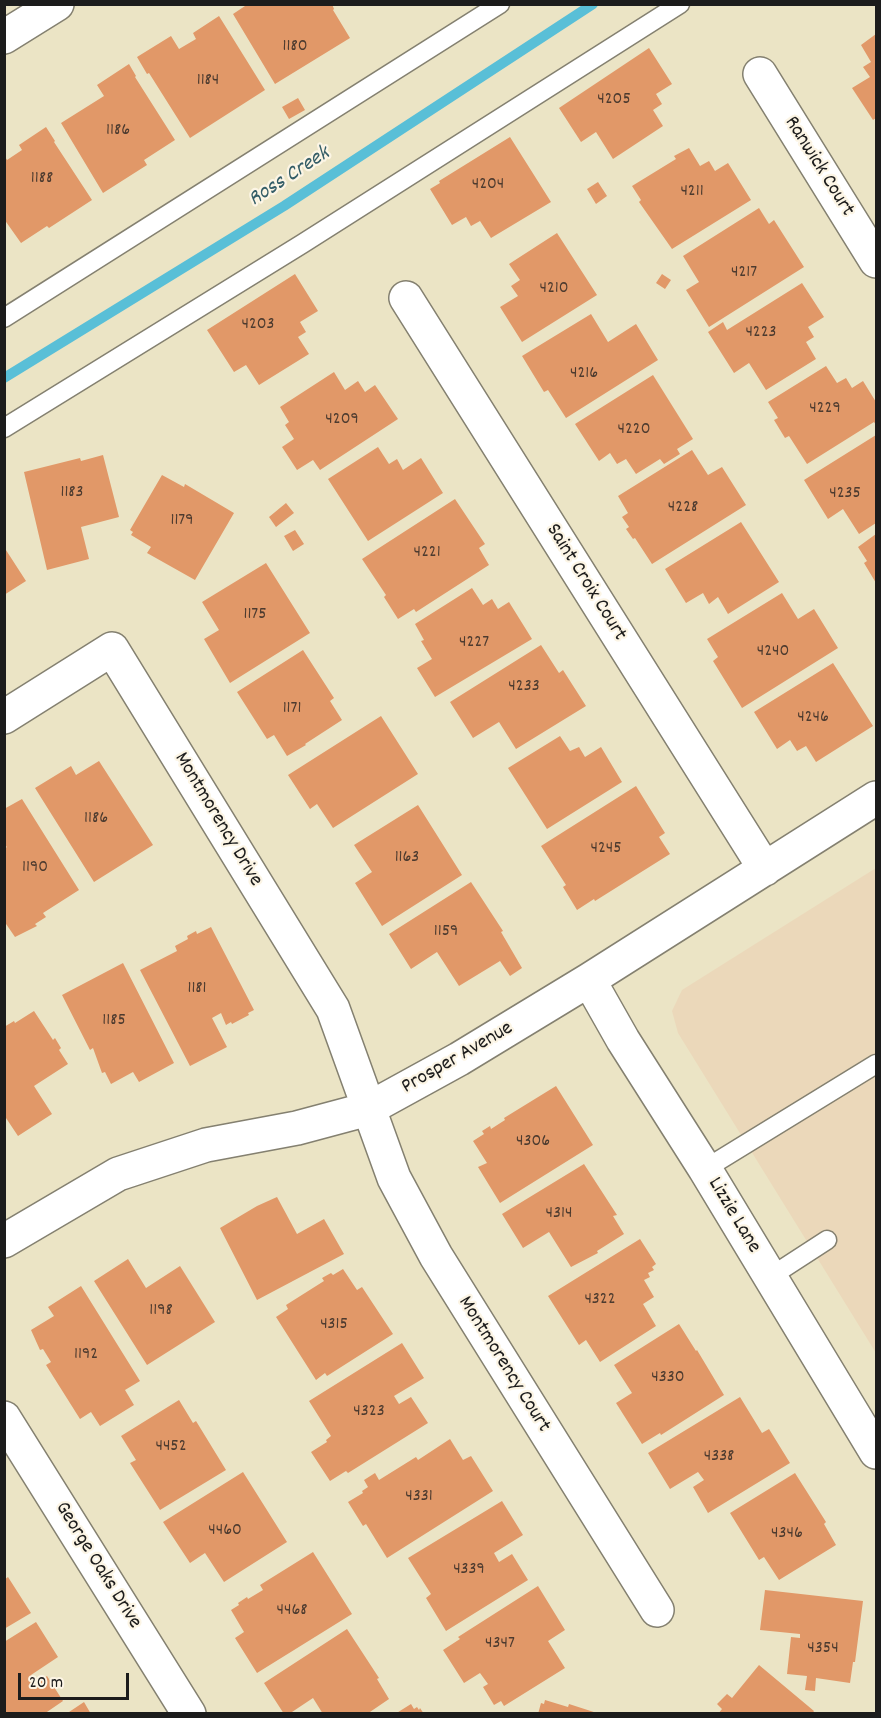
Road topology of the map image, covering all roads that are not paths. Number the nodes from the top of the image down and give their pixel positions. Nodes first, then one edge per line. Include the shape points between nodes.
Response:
1 (57, 4) edge
2 (500, 4) edge
3 (680, 4) edge
4 (4, 38) edge
5 (760, 74) dead end
6 (876, 261) edge
7 (406, 298) dead end
8 (4, 318) edge
9 (4, 428) edge
10 (4, 717) edge
11 (876, 798) edge
12 (765, 869) junction
13 (589, 980) junction
14 (876, 1064) edge
15 (368, 1109) junction
16 (705, 1169) junction
17 (827, 1240) dead end
18 (4, 1241) edge
19 (770, 1277) junction
20 (4, 1418) edge
21 (876, 1452) edge
22 (657, 1610) dead end
23 (189, 1713) edge

1 - 4 street
2 - 8 lane
3 - 9 lane
5 - 6 street, Ranwick Court
7 - 12 street, Saint Croix Court
10 - 15 street, Montmorency Drive via 112,649 333,1010
11 - 12 street, Prosper Avenue
12 - 13 street, Prosper Avenue
13 - 15 street, Prosper Avenue
13 - 16 street, Lizzie Lane
14 - 16 lane
15 - 18 street, Prosper Avenue via 297,1128 206,1145 118,1174
15 - 22 street, Montmorency Court via 394,1178 436,1256
16 - 19 street, Lizzie Lane
17 - 19 lane
19 - 21 street, Lizzie Lane
20 - 23 street, George Oaks Drive

